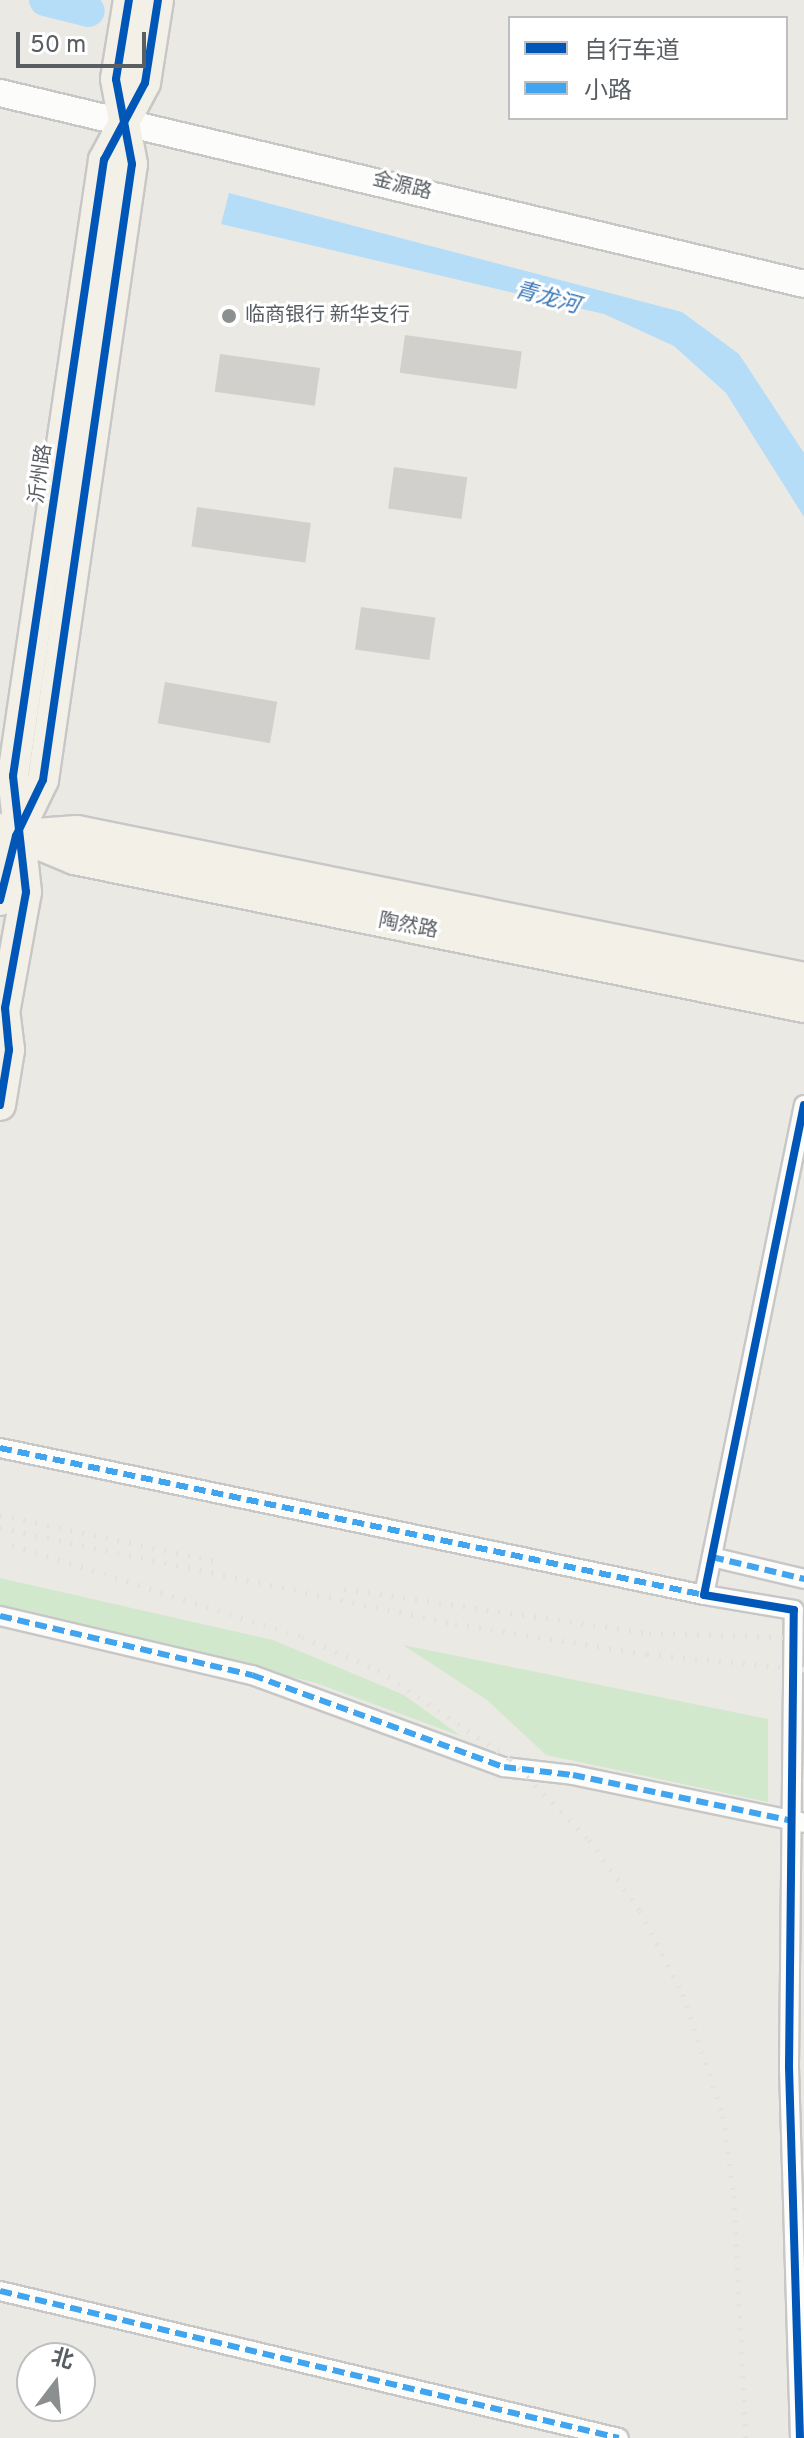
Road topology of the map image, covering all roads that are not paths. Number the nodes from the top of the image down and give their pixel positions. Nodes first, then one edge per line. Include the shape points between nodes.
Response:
1 (129, 0) edge
2 (158, 0) edge
3 (0, 93) edge
4 (124, 121) junction
5 (804, 284) edge
6 (5, 834) edge
7 (0, 900) edge
8 (767, 971) junction
9 (804, 978) edge
10 (679, 982) junction
11 (804, 1007) edge
12 (2, 1021) edge
13 (0, 1105) edge
14 (804, 1105) edge
15 (0, 1448) edge
16 (712, 1557) junction
17 (804, 1579) edge
18 (704, 1595) junction
19 (0, 1616) edge
20 (796, 1822) edge
21 (0, 2291) edge
22 (619, 2438) edge
23 (800, 2438) edge

1 - 4 main road via 116,79
2 - 4 main road via 145,83
3 - 4 street, 金源路
4 - 5 street, 金源路
4 - 6 main road via 132,164 45,764
6 - 7 main road
6 - 8 main road, 陶然路 via 77,831
6 - 10 main road, 陶然路 via 74,859
6 - 12 main road via 26,892
8 - 9 main road, 陶然路
8 - 10 main road via 786,990
10 - 11 main road, 陶然路
12 - 13 main road via 9,1050
14 - 16 street
15 - 18 street
16 - 17 street
16 - 18 street
18 - 20 street via 794,1610
19 - 20 street via 252,1675 504,1767 573,1775
20 - 23 street
21 - 22 street

